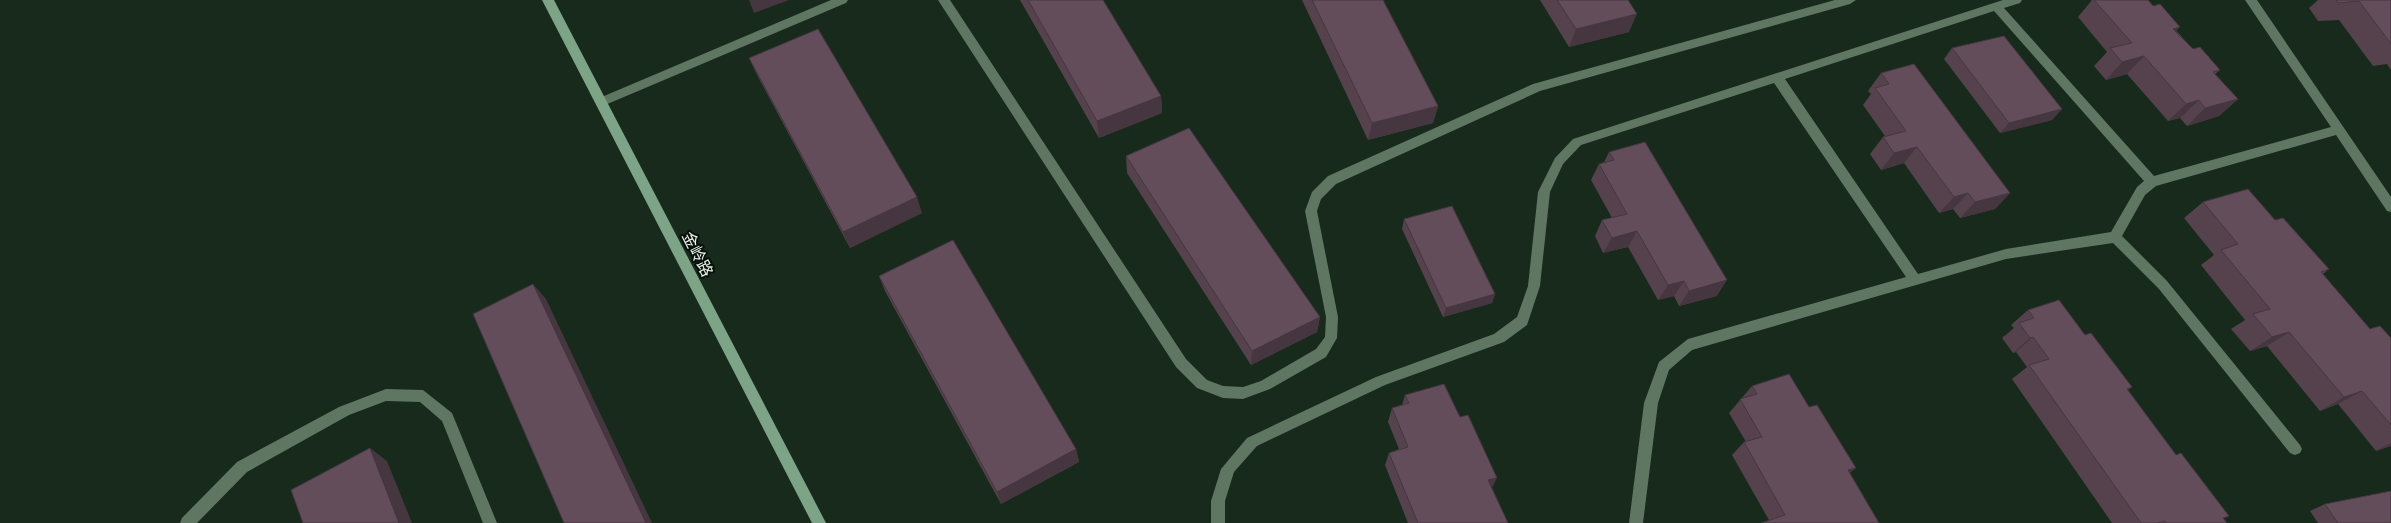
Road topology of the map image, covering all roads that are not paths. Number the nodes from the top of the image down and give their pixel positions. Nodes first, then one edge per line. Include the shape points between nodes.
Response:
1 (548, 0) edge
2 (842, 0) edge
3 (944, 0) edge
4 (1850, 0) edge
5 (2016, 0) edge
6 (2251, 0) edge
7 (1996, 6) junction
8 (1776, 76) junction
9 (601, 102) junction
10 (2338, 130) junction
11 (2152, 182) junction
12 (2391, 207) edge
13 (2115, 237) junction
14 (1915, 280) junction
15 (2295, 449) dead end
16 (187, 523) edge
17 (490, 523) edge
18 (819, 523) edge
19 (1218, 523) edge
20 (1636, 523) edge

1 - 9 street, 金岭路
2 - 9 street
3 - 4 street via 1181,363 1202,384 1223,392 1243,393 1265,386 1321,353 1331,338 1332,317 1311,211 1316,196 1332,180 1537,86
5 - 7 street
6 - 10 street
7 - 8 street
7 - 11 street
8 - 14 street
8 - 19 street via 1576,142 1559,161 1544,192 1534,286 1522,321 1498,338 1381,381 1252,442 1228,469 1218,501
9 - 18 street, 金岭路
10 - 11 street
10 - 12 street
11 - 13 street via 2141,191
13 - 14 street via 2006,254
13 - 15 street via 2163,285
14 - 20 street via 1688,345 1664,366 1651,404
16 - 17 street via 242,467 344,411 386,395 423,396 447,417

